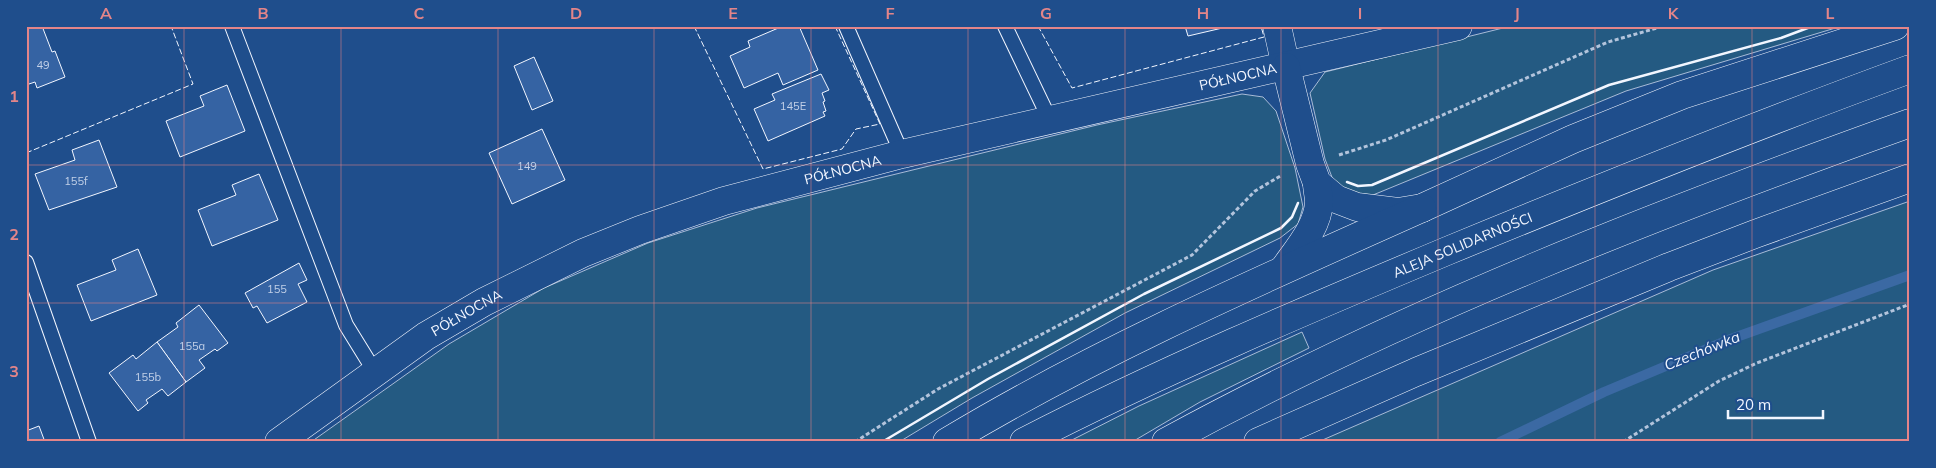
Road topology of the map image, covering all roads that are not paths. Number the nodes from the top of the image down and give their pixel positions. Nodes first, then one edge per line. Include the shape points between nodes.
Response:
1 (232, 26) edge
2 (846, 26) edge
3 (1006, 26) edge
4 (1277, 26) edge
5 (1458, 26) edge
6 (1895, 26) edge
7 (1286, 67) junction
8 (1910, 69) edge
9 (1050, 120) junction
10 (1910, 123) edge
11 (902, 154) junction
12 (1313, 173) junction
13 (1910, 178) edge
14 (1422, 208) junction
15 (26, 262) edge
16 (1284, 269) junction
17 (375, 372) junction
18 (89, 442) edge
19 (280, 442) edge
20 (947, 442) edge
21 (1024, 442) edge
22 (1166, 442) edge
23 (1258, 442) edge

1 - 17 lane via 346,325
2 - 11 lane
3 - 9 lane
4 - 7 main road
5 - 7 main road, PÓŁNOCNA
6 - 14 main road via 1682,95
7 - 9 main road, PÓŁNOCNA
7 - 12 main road
8 - 21 main road, ALEJA SOLIDARNOŚCI via 1695,150 1290,316
9 - 11 main road, PÓŁNOCNA
10 - 22 main road via 1669,213 1494,285 1333,357
11 - 17 main road, PÓŁNOCNA via 724,201 583,253 484,302 426,336
12 - 14 main road via 1336,199 1357,207 1398,212
12 - 16 main road via 1319,201 1317,217
13 - 23 main road via 1669,267
14 - 16 main road
15 - 18 lane
16 - 20 main road via 1074,371
17 - 19 main road, PÓŁNOCNA

